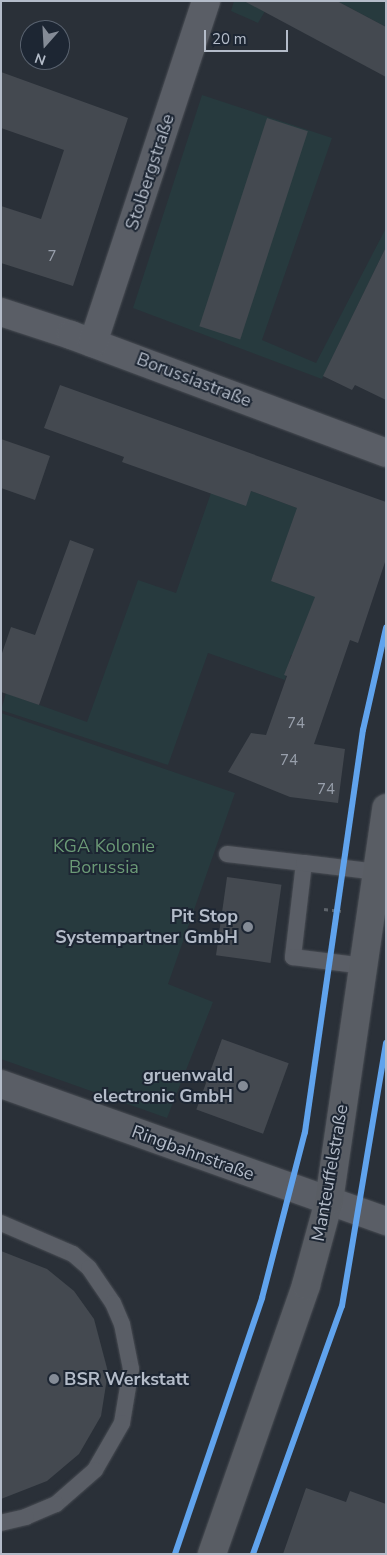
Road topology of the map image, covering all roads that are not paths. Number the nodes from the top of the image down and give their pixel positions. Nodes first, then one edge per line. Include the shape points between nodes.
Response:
1 (206, 1) edge
2 (1, 312) edge
3 (92, 342) junction
4 (386, 453) edge
5 (386, 808) edge
6 (228, 854) dead end
7 (304, 863) junction
8 (377, 872) junction
9 (364, 966) junction
10 (1, 1084) edge
11 (329, 1201) junction
12 (386, 1221) edge
13 (1, 1223) edge
14 (1, 1523) edge
15 (212, 1554) edge

1 - 3 street, Stolbergstraße
2 - 3 street, Borussiastraße
3 - 4 street, Borussiastraße
5 - 8 main road, Manteuffelstraße
6 - 7 lane
7 - 8 lane
7 - 9 lane via 293,957
8 - 9 main road, Manteuffelstraße
9 - 11 main road, Manteuffelstraße
10 - 11 street, Ringbahnstraße
11 - 12 street, Ringbahnstraße
11 - 15 main road, Manteuffelstraße via 306,1285
13 - 14 lane via 73,1254 89,1268 119,1317 131,1369 122,1423 95,1470 56,1504

